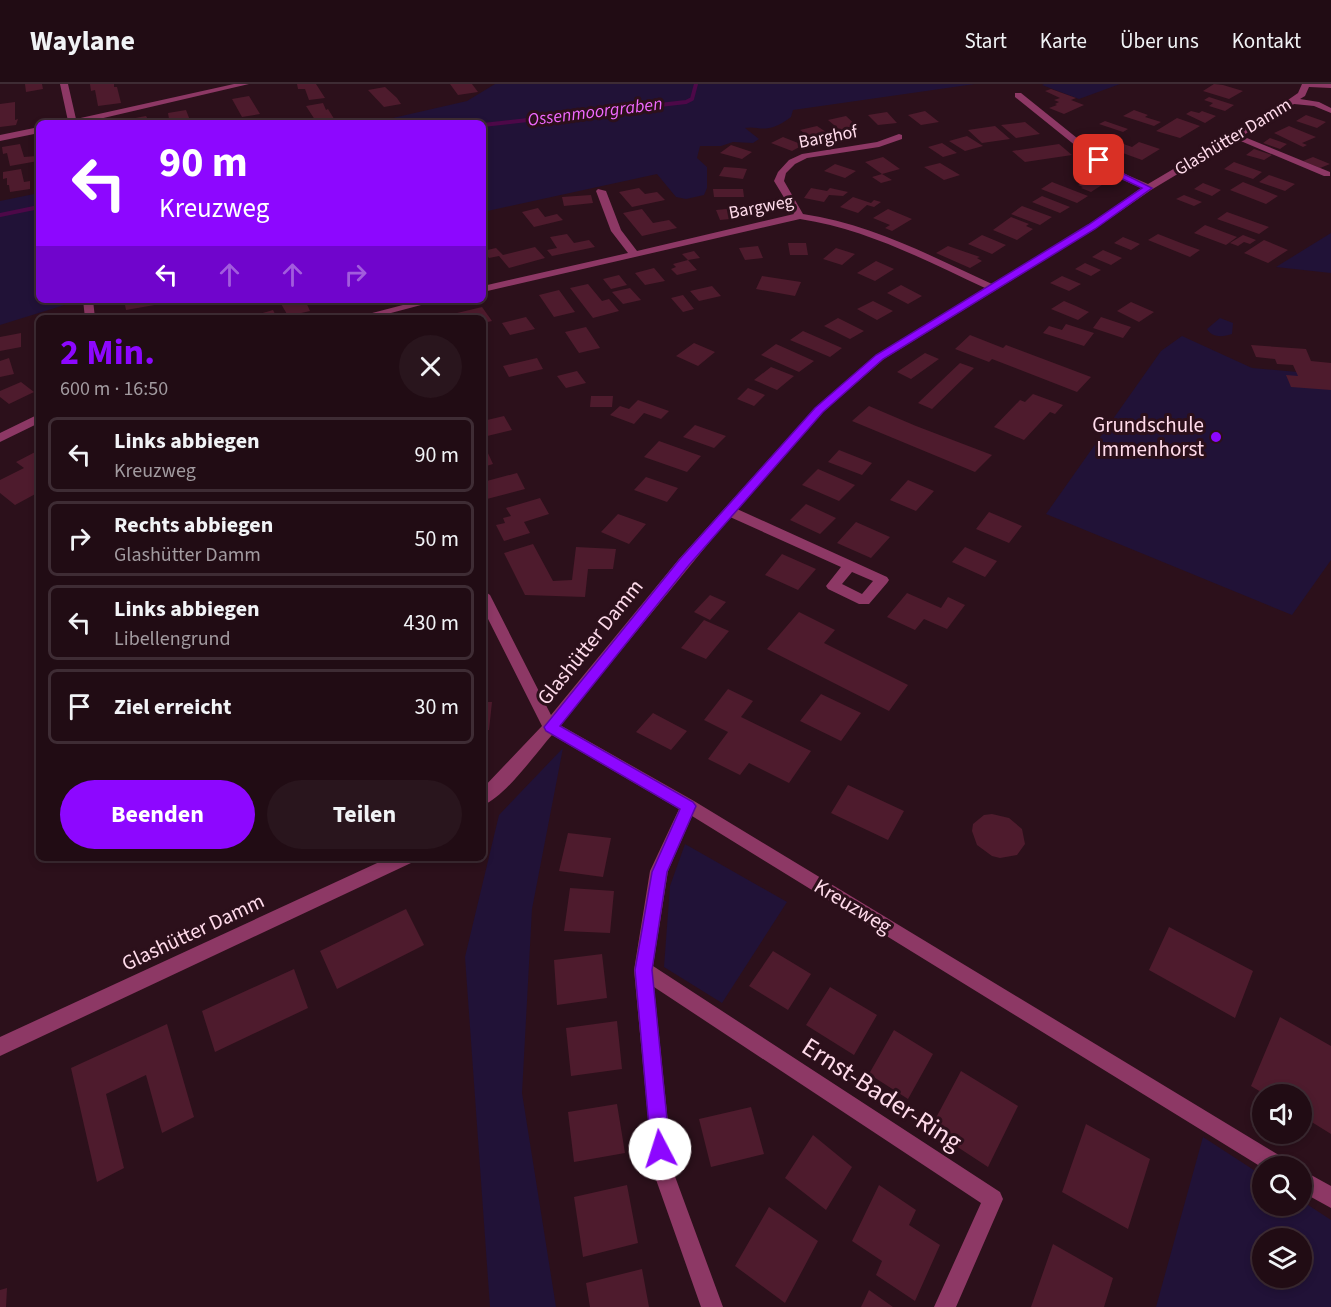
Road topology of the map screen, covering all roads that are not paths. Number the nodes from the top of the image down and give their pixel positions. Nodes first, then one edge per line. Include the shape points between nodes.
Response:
1 (64, 84) edge
2 (245, 84) edge
3 (1306, 84) edge
4 (1331, 86) edge
5 (1018, 95) dead end
6 (1293, 101) junction
7 (1331, 111) edge
8 (71, 120) edge
9 (85, 120) edge
10 (36, 131) edge
11 (1235, 136) junction
12 (899, 137) dead end
13 (0, 138) edge
14 (1327, 174) dead end
15 (1148, 188) junction
16 (601, 191) dead end
17 (800, 216) junction
18 (634, 253) junction
19 (991, 287) junction
20 (486, 288) edge
21 (422, 303) edge
22 (371, 315) edge
23 (36, 420) edge
24 (0, 438) edge
25 (729, 511) junction
26 (849, 566) dead end
27 (486, 600) edge
28 (550, 727) junction
29 (486, 795) edge
30 (688, 806) junction
31 (399, 861) edge
32 (644, 970) junction
33 (0, 1047) edge
34 (1262, 1156) edge
35 (1312, 1186) edge
36 (1331, 1198) edge
37 (712, 1307) edge
38 (945, 1307) edge

1 - 8 street
2 - 9 street
3 - 4 street
3 - 6 street, Glashütter Damm
5 - 15 street via 1115,173
6 - 7 street
6 - 11 street, Glashütter Damm
10 - 13 street
11 - 14 street
11 - 15 street, Glashütter Damm
12 - 17 street, Barghof via 792,162 779,181
15 - 19 street, Glashütter Damm via 1092,227
16 - 18 street via 616,231
17 - 18 street, Bargweg
17 - 19 street, Bargweg via 854,226
18 - 20 street, Bargweg
19 - 25 street, Glashütter Damm via 872,364 819,410
21 - 22 street
23 - 24 street
25 - 26 street
25 - 28 street, Glashütter Damm
27 - 28 street
28 - 29 street, Glashütter Damm
28 - 30 street, Kreuzweg
30 - 32 street via 659,872
30 - 34 street, Kreuzweg
31 - 33 street, Glashütter Damm
32 - 37 street via 663,1171
32 - 38 street, Ernst-Bader-Ring via 993,1199
35 - 36 street

